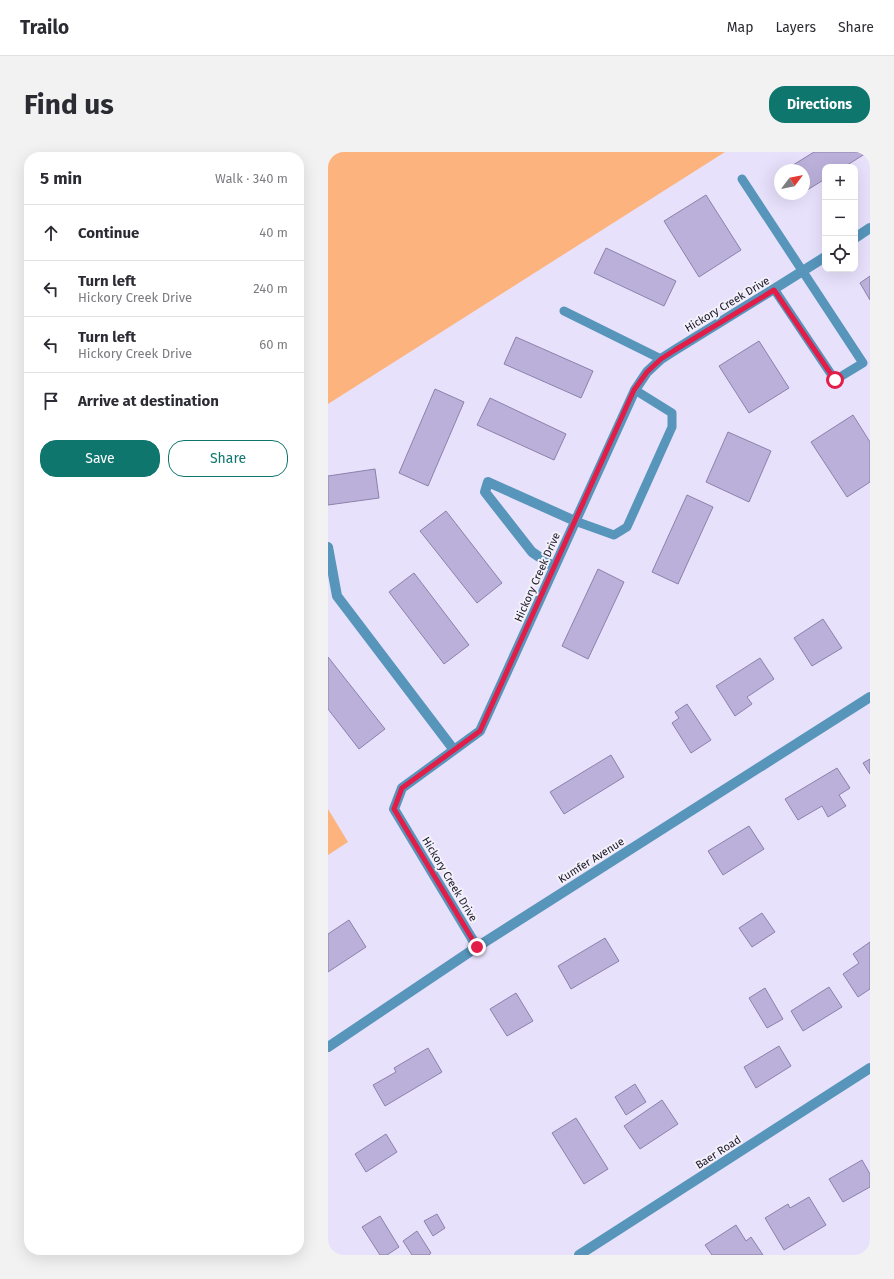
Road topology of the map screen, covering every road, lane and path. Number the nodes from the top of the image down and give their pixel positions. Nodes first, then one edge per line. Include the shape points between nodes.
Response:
1 (742, 179) dead end
2 (870, 228) edge
3 (858, 236) edge
4 (822, 259) edge
5 (803, 270) junction
6 (774, 290) junction
7 (564, 310) dead end
8 (661, 359) junction
9 (634, 390) junction
10 (575, 521) junction
11 (328, 547) edge
12 (554, 567) junction
13 (870, 697) edge
14 (454, 750) junction
15 (477, 947) junction
16 (328, 1047) edge
17 (870, 1068) edge
18 (579, 1255) edge

1 - 5 lane
2 - 3 street
4 - 5 street, Hickory Creek Drive
5 - 6 street, Hickory Creek Drive
5 - 6 lane via 863,363 835,380
6 - 8 street, Hickory Creek Drive
7 - 8 lane
8 - 9 street, Hickory Creek Drive via 647,372
9 - 10 street, Hickory Creek Drive
9 - 10 lane via 672,413 672,427 627,527 614,535
10 - 12 street, Hickory Creek Drive
10 - 12 street via 488,482 485,492 532,552
11 - 14 street via 337,596
12 - 14 street, Hickory Creek Drive via 480,731
13 - 15 street, Kumfer Avenue
14 - 15 street, Hickory Creek Drive via 402,788 394,809
15 - 16 street, Kumfer Avenue
17 - 18 street, Baer Road

